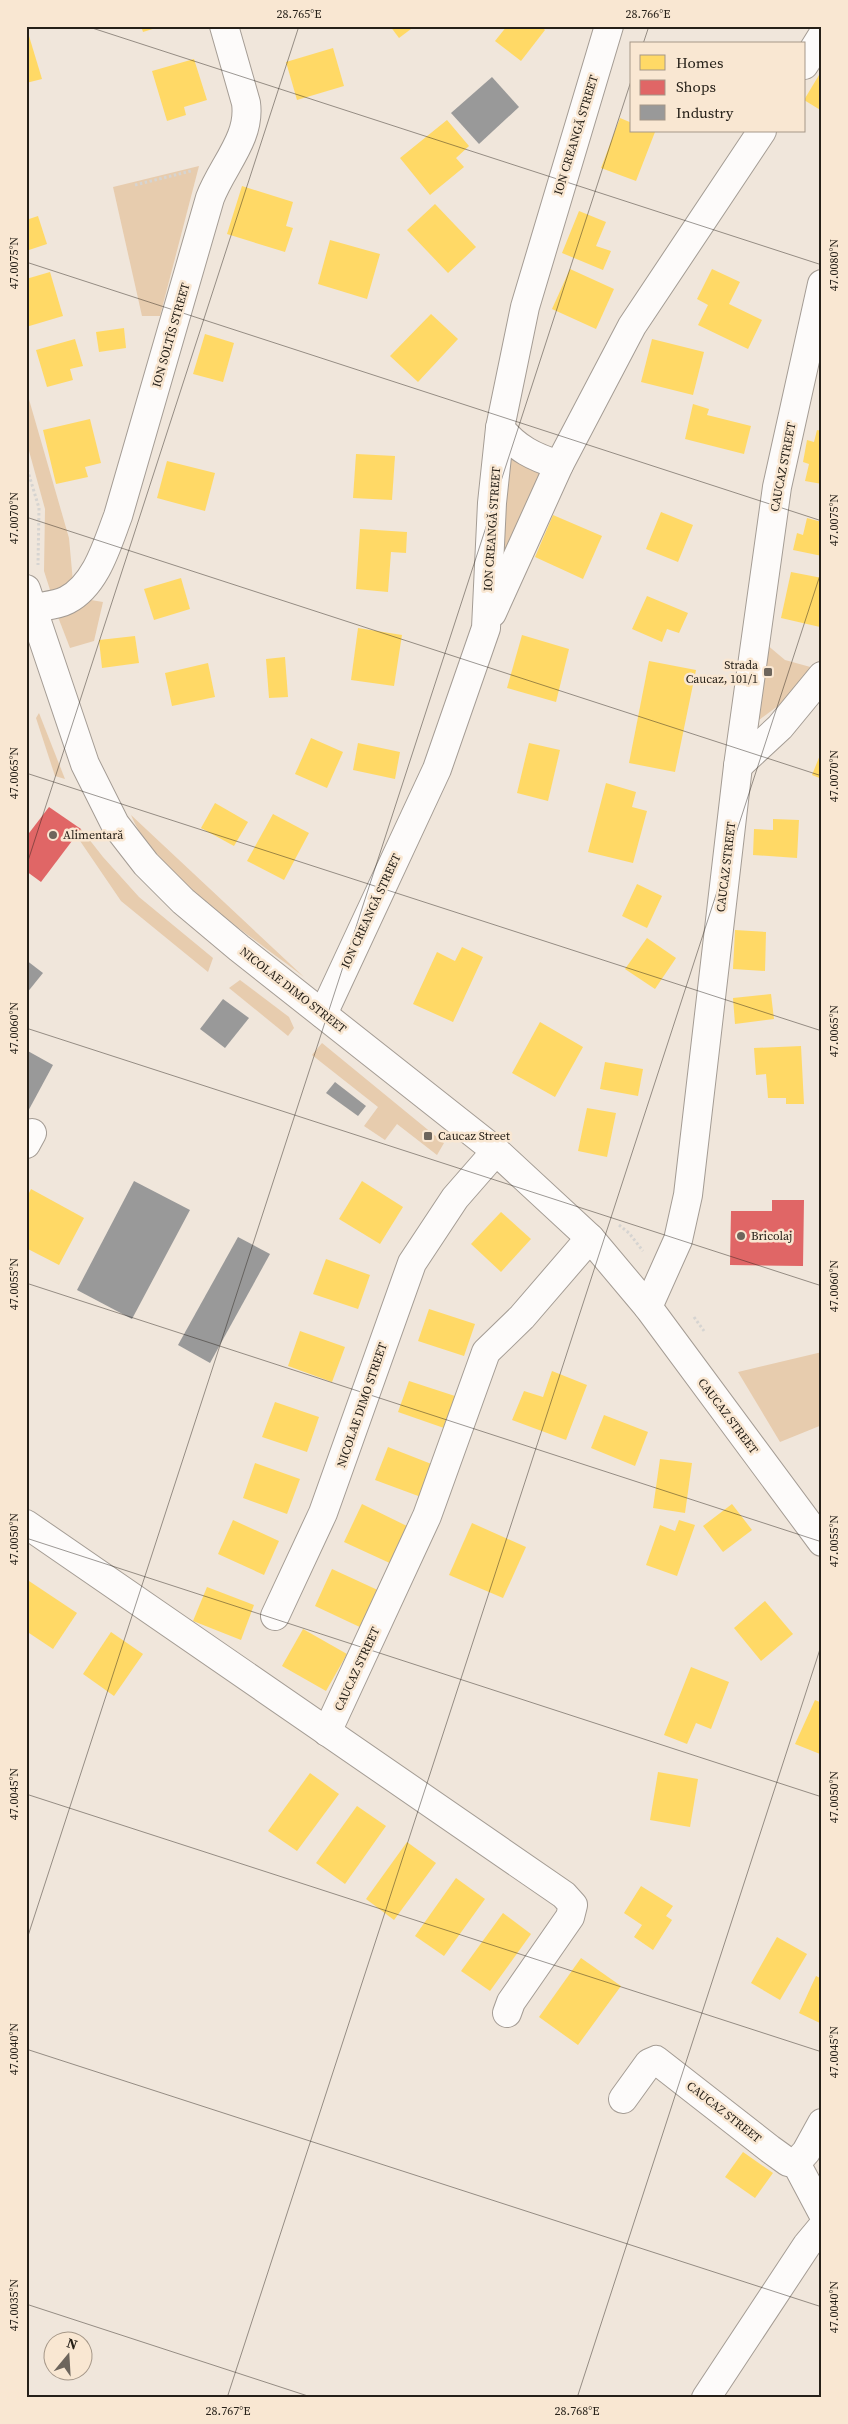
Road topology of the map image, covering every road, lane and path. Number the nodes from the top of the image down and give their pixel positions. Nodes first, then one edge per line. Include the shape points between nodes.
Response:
1 (224, 26) edge
2 (600, 32) edge
3 (822, 36) edge
4 (806, 62) edge
5 (761, 132) edge
6 (226, 163) junction
7 (136, 185) dead end
8 (822, 284) edge
9 (500, 428) junction
10 (26, 465) edge
11 (559, 465) junction
12 (33, 603) edge
13 (486, 628) junction
14 (822, 676) edge
15 (738, 766) junction
16 (323, 1014) junction
17 (496, 1150) junction
18 (614, 1220) dead end
19 (590, 1238) junction
20 (662, 1276) junction
21 (648, 1308) junction
22 (690, 1312) dead end
23 (705, 1333) dead end
24 (26, 1524) edge
25 (822, 1542) edge
26 (275, 1616) dead end
27 (327, 1732) junction
28 (508, 2013) dead end
29 (623, 2098) dead end
30 (822, 2123) edge
31 (796, 2163) junction
32 (822, 2212) edge
33 (822, 2227) edge
34 (706, 2398) edge

1 - 6 street, ION SOLTÎS STREET via 247,114 245,132
2 - 9 street, ION CREANGĂ STREET via 525,307
3 - 4 street
5 - 11 street via 632,326
6 - 7 path
6 - 12 street, ION SOLTÎS STREET via 210,198 118,516 102,557 84,587 67,601
8 - 15 street, CAUCAZ STREET via 777,487
9 - 11 street via 512,444
9 - 13 street, ION CREANGĂ STREET via 492,503
10 - 12 path via 39,508 38,570
11 - 13 street
12 - 16 street, NICOLAE DIMO STREET via 86,764 115,824 146,864 184,901
13 - 16 street, ION CREANGĂ STREET via 437,769
14 - 15 street via 780,727
15 - 20 street, CAUCAZ STREET via 688,1195 678,1240
16 - 17 street, NICOLAE DIMO STREET
17 - 19 street, NICOLAE DIMO STREET
17 - 26 street, NICOLAE DIMO STREET via 455,1198 412,1264 323,1513
18 - 20 path via 629,1233
19 - 21 street, NICOLAE DIMO STREET
19 - 27 street, CAUCAZ STREET via 522,1317 486,1352 427,1516
20 - 21 street, CAUCAZ STREET
21 - 25 street, CAUCAZ STREET
22 - 23 path
24 - 27 street
27 - 28 street via 564,1895 573,1905 570,1917 511,2002
29 - 31 street, CAUCAZ STREET via 649,2063 656,2060 770,2149 788,2162
30 - 31 street
31 - 32 street
33 - 34 street

